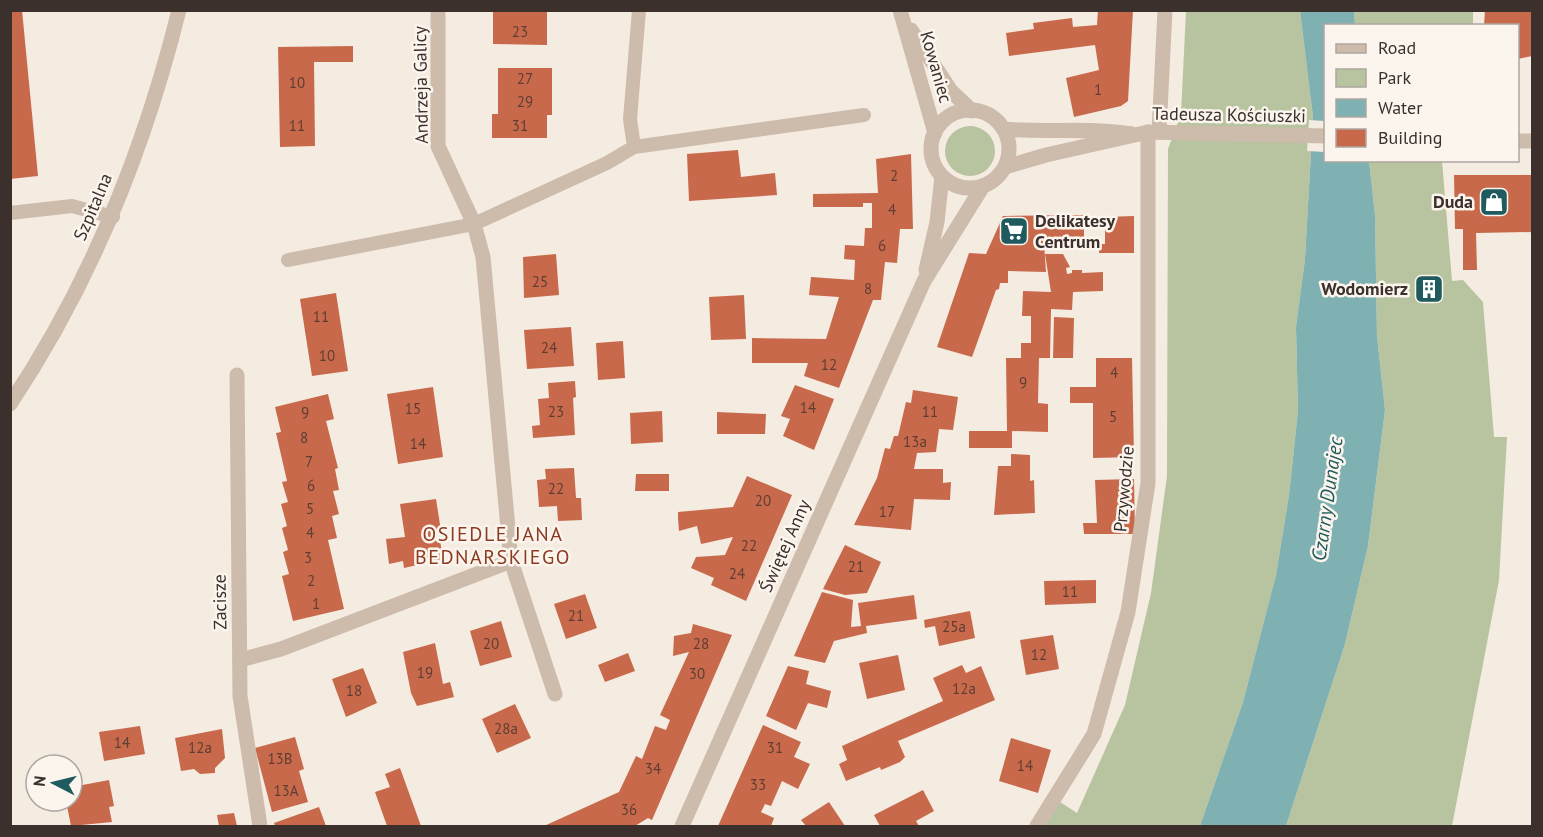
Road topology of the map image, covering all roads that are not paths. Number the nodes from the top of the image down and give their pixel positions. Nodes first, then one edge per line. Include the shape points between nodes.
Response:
1 (179, 10) edge
2 (438, 10) edge
3 (639, 10) edge
4 (900, 10) edge
5 (1165, 10) edge
6 (972, 111) junction
7 (864, 115) dead end
8 (1003, 129) junction
9 (1158, 132) junction
10 (935, 133) junction
11 (1132, 134) junction
12 (1324, 136) edge
13 (634, 147) junction
14 (1005, 167) junction
15 (942, 176) junction
16 (983, 186) junction
17 (10, 213) edge
18 (113, 217) junction
19 (474, 224) junction
20 (288, 260) dead end
21 (924, 281) junction
22 (237, 375) dead end
23 (10, 404) edge
24 (511, 561) junction
25 (240, 660) junction
26 (555, 694) dead end
27 (260, 826) edge
28 (682, 826) edge
29 (1036, 826) edge

1 - 18 street, Szpitalna via 148,122
2 - 19 street, Andrzeja Galicy via 438,146
3 - 13 lane via 630,119
4 - 6 street, Kowaniec via 938,74
4 - 10 street, Kowaniec
5 - 9 street, Przywodzie
6 - 8 street via 990,116
6 - 10 street via 950,116
7 - 13 lane
8 - 11 street, Tadeusza Kościuszki via 1042,133 1110,130
8 - 14 street via 1009,148
9 - 11 street, Tadeusza Kościuszki
9 - 12 street, Tadeusza Kościuszki
9 - 29 street, Przywodzie via 1148,483 1128,612 1094,734
10 - 15 street via 933,159
11 - 14 street, Tadeusza Kościuszki
13 - 19 lane
14 - 16 street
15 - 16 street via 961,187
15 - 21 street, Świętej Anny
16 - 21 street, Świętej Anny
17 - 18 lane via 72,206
18 - 23 street, Szpitalna via 69,308
19 - 20 lane
19 - 24 street, Andrzeja Galicy via 483,257
21 - 28 street, Świętej Anny
22 - 25 street, Zacisze
24 - 25 street via 281,649
24 - 26 street, Andrzeja Galicy
25 - 27 street, Zacisze via 240,696

